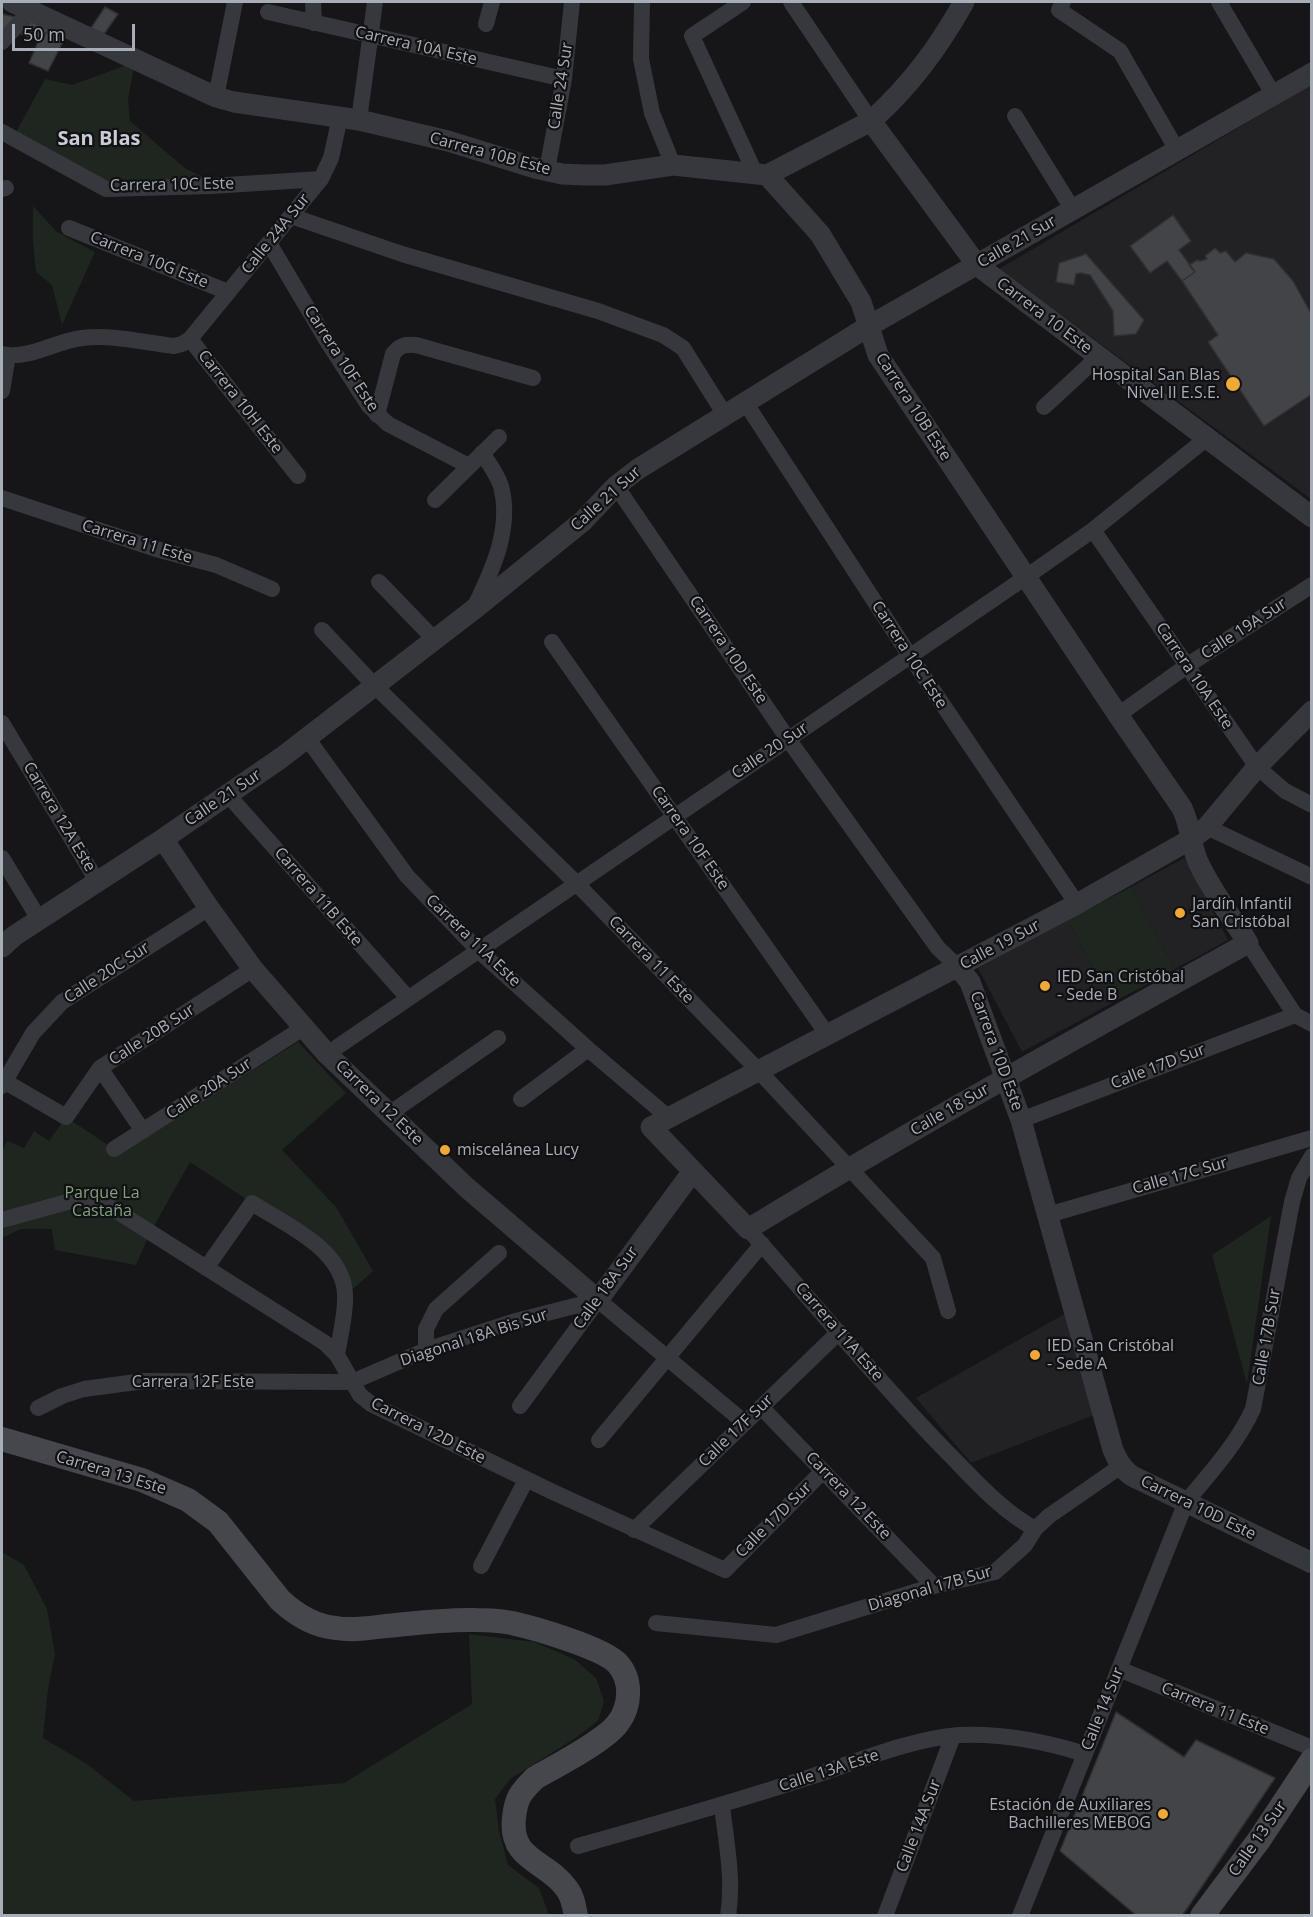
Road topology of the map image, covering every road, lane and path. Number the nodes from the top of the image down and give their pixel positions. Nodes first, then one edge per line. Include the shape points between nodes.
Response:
1 (236, 2) edge
2 (313, 2) edge
3 (375, 2) edge
4 (492, 2) edge
5 (572, 2) edge
6 (642, 2) edge
7 (743, 2) edge
8 (791, 2) edge
9 (964, 2) edge
10 (1219, 2) edge
11 (22, 6) edge
12 (1061, 6) edge
13 (268, 12) dead end
14 (314, 23) junction
15 (486, 24) dead end
16 (370, 36) junction
17 (2, 42) edge
18 (1311, 73) edge
19 (564, 79) junction
20 (1273, 94) junction
21 (216, 97) junction
22 (1015, 116) dead end
23 (350, 119) junction
24 (871, 121) junction
25 (2, 132) edge
26 (1177, 150) junction
27 (673, 165) junction
28 (547, 170) junction
29 (762, 175) junction
30 (321, 179) junction
31 (1073, 210) junction
32 (291, 216) junction
33 (69, 228) dead end
34 (269, 243) junction
35 (978, 266) junction
36 (228, 292) junction
37 (869, 326) junction
38 (190, 339) junction
39 (5, 354) edge
40 (1098, 357) junction
41 (533, 378) dead end
42 (2, 391) edge
43 (745, 402) junction
44 (1044, 407) dead end
45 (377, 415) junction
46 (725, 415) junction
47 (499, 437) dead end
48 (1207, 438) junction
49 (482, 453) junction
50 (469, 466) junction
51 (298, 476) dead end
52 (616, 486) junction
53 (2, 498) edge
54 (435, 500) dead end
55 (1311, 517) edge
56 (1093, 530) junction
57 (1026, 577) junction
58 (379, 582) dead end
59 (1311, 585) edge
60 (272, 588) dead end
61 (473, 610) junction
62 (322, 630) dead end
63 (435, 640) junction
64 (552, 642) dead end
65 (910, 656) junction
66 (1188, 665) junction
67 (374, 685) junction
68 (1118, 715) junction
69 (2, 723) edge
70 (1307, 723) edge
71 (307, 738) junction
72 (788, 739) junction
73 (1257, 767) junction
74 (228, 795) junction
75 (1311, 805) edge
76 (674, 816) junction
77 (1199, 833) junction
78 (164, 839) junction
79 (2, 858) edge
80 (1311, 877) edge
81 (97, 881) junction
82 (576, 883) junction
83 (1077, 904) junction
84 (209, 908) junction
85 (39, 919) junction
86 (1248, 943) junction
87 (2, 947) edge
88 (478, 950) junction
89 (958, 967) junction
90 (253, 969) junction
91 (408, 998) junction
92 (1295, 1015) junction
93 (1311, 1024) edge
94 (303, 1028) junction
95 (827, 1034) junction
96 (498, 1038) dead end
97 (588, 1049) junction
98 (327, 1054) junction
99 (100, 1068) junction
100 (758, 1070) junction
101 (1007, 1077) junction
102 (3, 1084) edge
103 (521, 1099) dead end
104 (389, 1114) junction
105 (1021, 1120) junction
106 (660, 1122) junction
107 (142, 1131) junction
108 (1311, 1138) edge
109 (114, 1149) dead end
110 (1311, 1156) edge
111 (849, 1168) junction
112 (693, 1171) junction
113 (1048, 1215) junction
114 (2, 1220) edge
115 (755, 1237) junction
116 (499, 1253) dead end
117 (207, 1268) junction
118 (598, 1300) junction
119 (948, 1311) dead end
120 (839, 1332) junction
121 (426, 1350) junction
122 (337, 1355) junction
123 (668, 1358) junction
124 (352, 1383) junction
125 (520, 1406) dead end
126 (761, 1407) junction
127 (38, 1408) dead end
128 (745, 1423) junction
129 (2, 1439) edge
130 (599, 1440) dead end
131 (1121, 1466) junction
132 (823, 1471) junction
133 (526, 1480) junction
134 (1186, 1502) junction
135 (1035, 1529) junction
136 (634, 1530) junction
137 (1311, 1563) edge
138 (481, 1566) dead end
139 (725, 1570) joint
140 (934, 1586) junction
141 (656, 1623) dead end
142 (1119, 1669) junction
143 (953, 1736) junction
144 (1311, 1748) edge
145 (1084, 1754) junction
146 (1311, 1760) edge
147 (722, 1806) junction
148 (578, 1846) dead end
149 (576, 1916) edge
150 (728, 1916) edge
151 (885, 1916) edge
152 (1020, 1916) edge
153 (1202, 1916) edge

1 - 21 street
2 - 14 street
3 - 16 street, Calle 24A Sur
4 - 15 street
5 - 19 street, Calle 24 Sur
6 - 27 street via 641,59 652,113
7 - 29 street via 692,36
8 - 24 street, Carrera 10 Este
9 - 24 street via 926,64
10 - 20 street
11 - 17 street
11 - 21 street, Carrera 10B Este
12 - 26 street via 1120,51
13 - 14 street, Carrera 10A Este
14 - 16 street, Carrera 10A Este
16 - 19 street, Carrera 10A Este
16 - 23 street, Calle 24A Sur
18 - 20 street, Calle 21 Sur
19 - 28 street, Calle 24 Sur
20 - 26 street, Calle 21 Sur
21 - 23 street, Carrera 10B Este
22 - 31 street
23 - 28 street, Carrera 10B Este via 448,141
23 - 30 street, Calle 24A Sur
24 - 29 street
24 - 35 street, Carrera 10 Este
25 - 30 street, Carrera 10C Este via 106,189
26 - 31 street, Calle 21 Sur
27 - 28 street, Carrera 10B Este via 604,175
27 - 29 street, Carrera 10B Este
29 - 37 street, Carrera 10B Este via 820,234 861,303
30 - 32 street, Calle 24A Sur
31 - 35 street, Calle 21 Sur
32 - 34 street, Calle 24A Sur
32 - 46 street via 402,254 598,311 663,335 683,348
33 - 36 street, Carrera 10G Este
34 - 36 street, Calle 24A Sur
34 - 45 street, Carrera 10F Este
35 - 37 street, Calle 21 Sur
35 - 40 street, Carrera 10 Este
36 - 38 street, Calle 24A Sur
37 - 43 street, Calle 21 Sur
37 - 57 street, Carrera 10B Este via 878,355
38 - 39 street, Carrera 10H Este via 174,346 85,337 37,352
38 - 51 street, Carrera 10H Este
39 - 42 street
40 - 44 street
40 - 48 street, Carrera 10 Este
41 - 45 street via 405,344 393,354
43 - 46 street, Calle 21 Sur
43 - 65 street, Carrera 10C Este
45 - 50 street, Carrera 10F Este
46 - 52 street, Calle 21 Sur
47 - 49 street
48 - 55 street, Carrera 10 Este
48 - 56 street, Calle 20 Sur
49 - 50 street
49 - 61 street via 500,484 504,502 497,560
50 - 54 street
52 - 61 street, Calle 21 Sur via 583,521
52 - 72 street, Carrera 10D Este
53 - 60 street, Carrera 11 Este via 216,565
56 - 57 street, Calle 20 Sur
56 - 66 street, Carrera 10A Este
57 - 65 street, Calle 20 Sur
57 - 68 street, Carrera 10B Este
58 - 63 street
59 - 66 street, Calle 19A Sur
61 - 63 street, Calle 21 Sur
62 - 67 street, Carrera 11 Este
63 - 67 street, Calle 21 Sur
64 - 76 street, Carrera 10F Este
65 - 72 street, Calle 20 Sur
65 - 83 street, Carrera 10C Este
66 - 68 street, Calle 19A Sur
66 - 73 street, Carrera 10A Este
67 - 71 street, Calle 21 Sur
67 - 82 street, Carrera 11 Este
68 - 77 street, Carrera 10B Este
69 - 81 street, Carrera 12A Este
70 - 73 street, Calle 19 Sur
71 - 74 street, Calle 21 Sur
71 - 88 street, Carrera 11A Este via 407,876
72 - 76 street, Calle 20 Sur
72 - 89 street, Carrera 10D Este via 938,948
73 - 75 street, Carrera 10A Este via 1285,791
73 - 77 street, Calle 19 Sur
74 - 78 street, Calle 21 Sur
74 - 91 street, Carrera 11B Este
76 - 82 street, Calle 20 Sur
76 - 95 street, Carrera 10F Este
77 - 80 street
77 - 83 street, Calle 19 Sur
77 - 86 street, Carrera 10B Este via 1204,874
78 - 81 street, Calle 21 Sur
78 - 84 street, Carrera 12 Este
79 - 85 street
81 - 85 street, Calle 21 Sur
82 - 88 street, Calle 20 Sur
82 - 100 street, Carrera 11 Este
83 - 89 street, Calle 19 Sur
84 - 90 street, Carrera 12 Este
84 - 102 street, Calle 20C Sur via 62,1002 33,1033
85 - 87 street, Calle 21 Sur
86 - 92 street, Carrera 10B Este
86 - 101 street, Calle 18 Sur
88 - 91 street, Calle 20 Sur
88 - 97 street, Carrera 11A Este
89 - 95 street, Calle 19 Sur
89 - 101 street, Carrera 10D Este via 970,982
90 - 94 street, Carrera 12 Este
90 - 99 street, Calle 20B Sur
91 - 98 street, Calle 20 Sur
92 - 93 street, Carrera 10B Este
92 - 105 street, Calle 17D Sur
94 - 98 street, Carrera 12 Este
94 - 107 street, Calle 20A Sur
95 - 100 street, Calle 19 Sur
96 - 104 street
97 - 103 street
97 - 106 street, Carrera 11A Este
98 - 104 street, Carrera 12 Este
99 - 102 street, Calle 20B Sur via 66,1117
99 - 107 street
100 - 106 street, Calle 19 Sur
100 - 111 street, Carrera 11 Este
101 - 105 street, Carrera 10D Este
101 - 111 street, Calle 18 Sur
104 - 118 street, Carrera 12 Este via 466,1188
105 - 113 street, Carrera 10D Este
106 - 112 street, Carrera 11A Este
107 - 109 street, Calle 20A Sur
108 - 113 street, Calle 17C Sur
110 - 134 street, Calle 17B Sur via 1292,1202 1253,1409 1229,1450
111 - 115 street, Calle 18 Sur
111 - 119 street, Carrera 11 Este via 933,1258
112 - 115 street, Carrera 11A Este
112 - 118 street, Calle 18A Sur
113 - 131 street, Carrera 10D Este via 1113,1450
114 - 117 street, Carrera 12D Este via 69,1200 96,1200
115 - 120 street, Carrera 11A Este
115 - 123 street, Calle 18 Sur
116 - 121 street via 436,1310 426,1329
117 - 122 street, Carrera 12D Este via 325,1343
117 - 122 street via 252,1203 317,1245 337,1267 345,1296
118 - 121 street, Diagonal 18A Bis Sur
118 - 123 street, Carrera 12 Este
118 - 125 street, Calle 18A Sur
120 - 126 street, Calle 17F Sur
120 - 135 street, Carrera 11A Este via 989,1494 1010,1514
121 - 124 street, Diagonal 18A Bis Sur
122 - 124 street, Carrera 12D Este
123 - 128 street, Carrera 12 Este
123 - 130 street, Calle 18 Sur
124 - 127 street, Carrera 12F Este via 144,1381 84,1389
124 - 133 street, Carrera 12D Este via 371,1404
126 - 128 street, Calle 17F Sur
126 - 132 street, Carrera 12 Este
128 - 136 street, Calle 17F Sur
129 - 149 main road, Carrera 13 Este via 142,1480 188,1500 218,1522 289,1609 311,1622 347,1629 456,1620 514,1623 603,1653 617,1664 628,1695 616,1726 535,1778 513,1806 514,1832 520,1848 564,1884
131 - 134 street, Carrera 10D Este via 1132,1476
131 - 135 street, Diagonal 17B Sur
132 - 139 street, Calle 17D Sur
132 - 140 street, Carrera 12 Este
133 - 136 street, Carrera 12D Este
133 - 138 street
134 - 137 street, Carrera 10D Este
134 - 142 street, Calle 14 Sur
135 - 140 street, Diagonal 17B Sur via 1025,1545 995,1572
136 - 139 street, Carrera 12D Este
140 - 141 street, Diagonal 17B Sur via 776,1635
142 - 144 street, Carrera 11 Este
142 - 145 street, Calle 14 Sur
143 - 145 street, Calle 13A Este via 1016,1737
143 - 147 street, Calle 13A Este via 913,1744
143 - 151 street, Calle 14A Sur
145 - 152 street, Calle 14 Sur
146 - 153 main road, Calle 13 Sur via 1259,1840
147 - 148 street, Calle 13A Este
147 - 150 street via 730,1894

